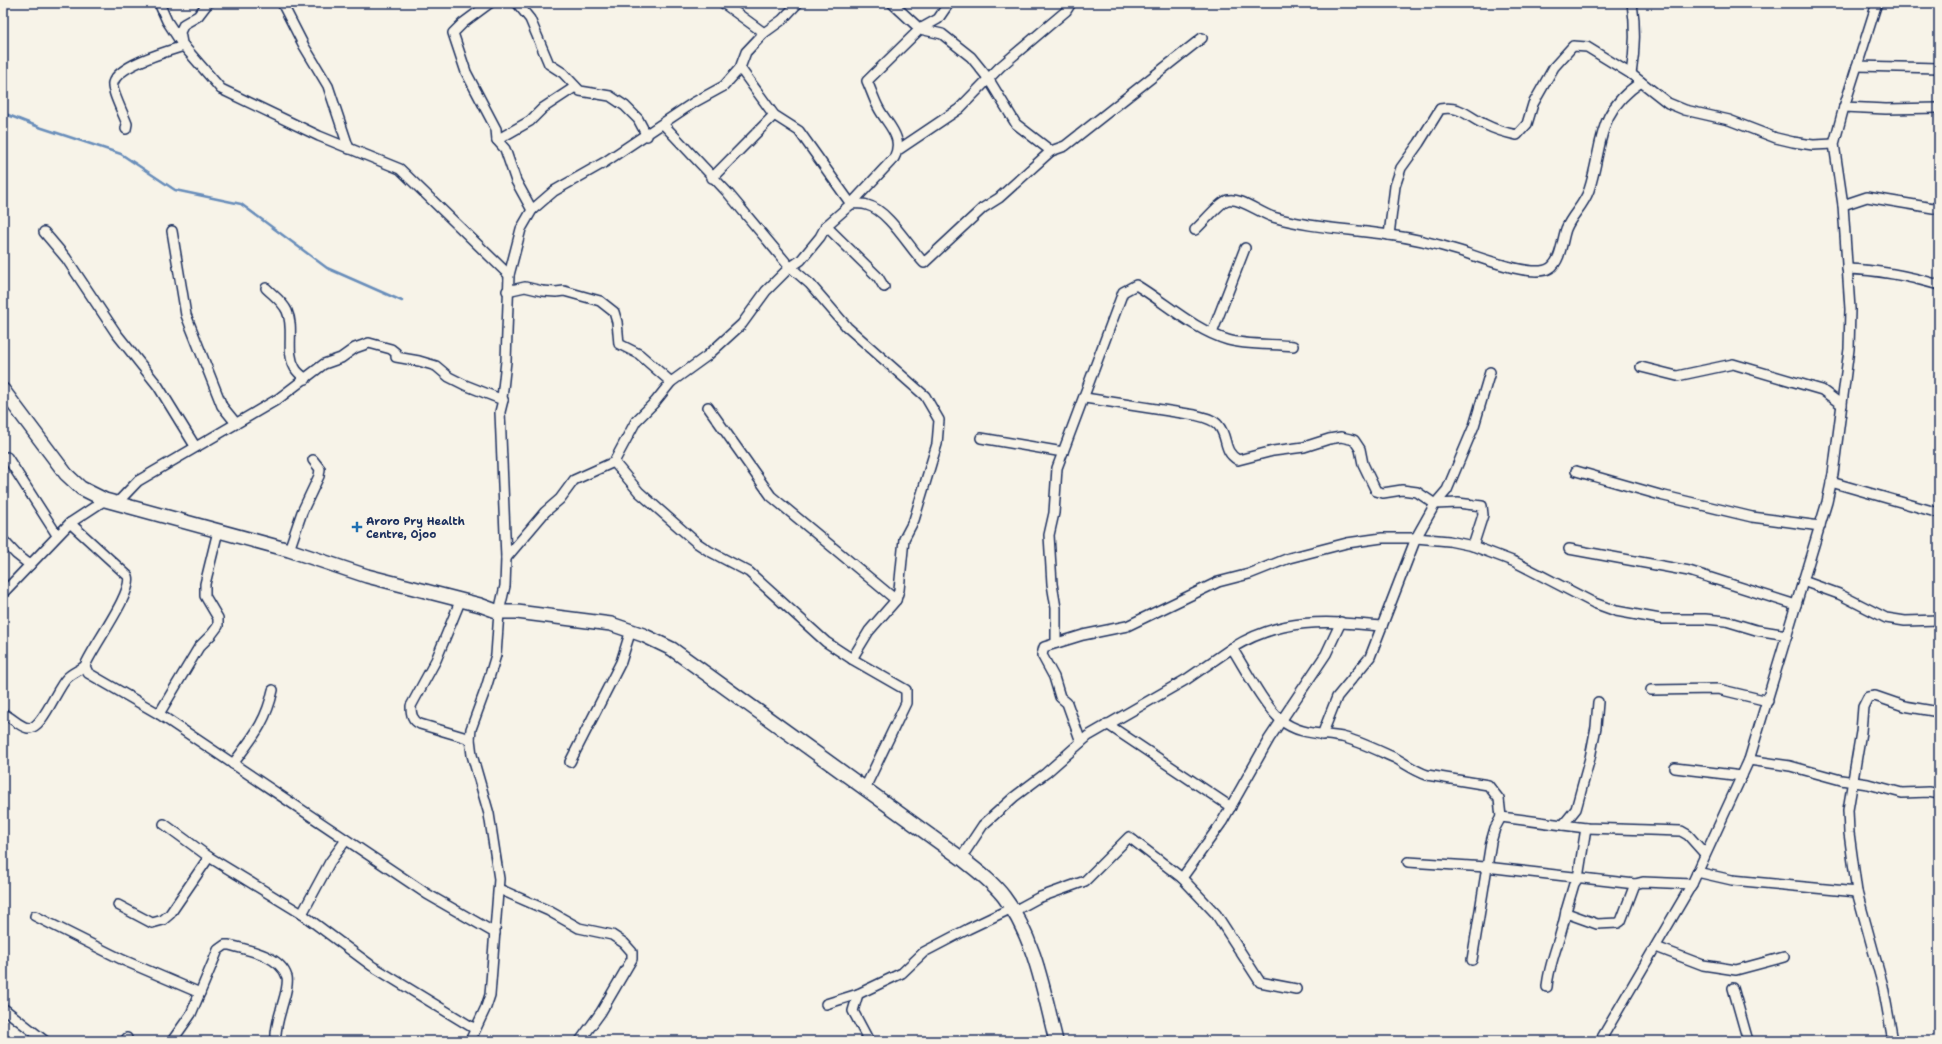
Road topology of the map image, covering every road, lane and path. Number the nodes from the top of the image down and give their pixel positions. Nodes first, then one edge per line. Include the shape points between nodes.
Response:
1 (159, 3) edge
2 (208, 3) edge
3 (282, 3) edge
4 (490, 3) edge
5 (517, 3) edge
6 (723, 3) edge
7 (798, 3) edge
8 (892, 3) edge
9 (949, 3) edge
10 (1071, 3) edge
11 (1632, 3) edge
12 (1877, 3) edge
13 (920, 29) junction
14 (764, 33) junction
15 (1202, 38) dead end
16 (183, 45) junction
17 (1857, 66) junction
18 (740, 68) junction
19 (1939, 68) edge
20 (1631, 74) junction
21 (988, 78) junction
22 (1641, 82) junction
23 (575, 87) junction
24 (1844, 107) junction
25 (1939, 108) edge
26 (774, 115) junction
27 (663, 124) junction
28 (126, 129) dead end
29 (647, 136) junction
30 (497, 140) junction
31 (1834, 144) junction
32 (348, 149) junction
33 (898, 150) junction
34 (1051, 151) junction
35 (712, 178) junction
36 (851, 204) junction
37 (1843, 205) junction
38 (1939, 209) edge
39 (532, 210) junction
40 (826, 226) junction
41 (1195, 230) dead end
42 (172, 231) dead end
43 (44, 232) dead end
44 (1389, 235) junction
45 (1245, 248) dead end
46 (791, 267) junction
47 (1847, 269) junction
48 (509, 275) junction
49 (1939, 285) edge
50 (884, 286) dead end
51 (266, 288) dead end
52 (508, 291) junction
53 (1212, 333) junction
54 (1293, 346) dead end
55 (1641, 367) dead end
56 (1490, 372) dead end
57 (306, 379) junction
58 (671, 382) junction
59 (3, 390) edge
60 (1085, 398) junction
61 (503, 400) junction
62 (1842, 405) junction
63 (708, 407) dead end
64 (235, 422) junction
65 (981, 438) dead end
66 (195, 446) junction
67 (1063, 452) junction
68 (7, 457) dead end
69 (313, 460) dead end
70 (614, 462) junction
71 (1576, 471) dead end
72 (1831, 482) junction
73 (111, 502) junction
74 (1435, 504) junction
75 (1939, 513) edge
76 (70, 523) junction
77 (1820, 526) junction
78 (218, 531) junction
79 (57, 535) junction
80 (1416, 538) junction
81 (3, 540) edge
82 (1473, 546) junction
83 (1569, 549) dead end
84 (289, 550) junction
85 (506, 558) junction
86 (30, 565) junction
87 (1803, 581) junction
88 (3, 594) edge
89 (457, 599) junction
90 (896, 600) junction
91 (1796, 605) junction
92 (499, 612) junction
93 (1939, 620) edge
94 (1341, 622) junction
95 (1382, 626) junction
96 (631, 630) junction
97 (1787, 635) junction
98 (1056, 643) junction
99 (1232, 648) junction
100 (852, 659) junction
101 (85, 666) junction
102 (273, 690) dead end
103 (1651, 690) dead end
104 (1768, 701) junction
105 (1598, 702) dead end
106 (1939, 712) edge
107 (3, 714) edge
108 (158, 714) junction
109 (1281, 720) junction
110 (1107, 724) junction
111 (1322, 735) junction
112 (470, 739) junction
113 (1081, 742) junction
114 (1750, 760) junction
115 (570, 762) dead end
116 (233, 764) junction
117 (1675, 768) dead end
118 (1742, 776) junction
119 (1852, 782) junction
120 (864, 790) junction
121 (1939, 794) edge
122 (1231, 807) junction
123 (1501, 817) junction
124 (164, 824) dead end
125 (1563, 826) junction
126 (1586, 828) junction
127 (346, 840) junction
128 (1704, 854) junction
129 (209, 857) junction
130 (961, 858) junction
131 (1408, 862) dead end
132 (1486, 867) junction
133 (1697, 872) junction
134 (1182, 878) junction
135 (1578, 878) junction
136 (1634, 884) junction
137 (1692, 884) junction
138 (499, 889) junction
139 (1857, 892) junction
140 (118, 905) dead end
141 (1013, 910) junction
142 (1566, 911) junction
143 (302, 914) junction
144 (35, 916) dead end
145 (495, 933) junction
146 (1656, 947) junction
147 (1784, 957) dead end
148 (1472, 960) dead end
149 (1547, 987) dead end
150 (1733, 988) dead end
151 (1296, 989) dead end
152 (200, 993) junction
153 (858, 994) junction
154 (826, 1004) dead end
155 (3, 1008) edge
156 (475, 1029) junction
157 (45, 1041) edge
158 (172, 1041) edge
159 (276, 1041) edge
160 (470, 1041) edge
161 (580, 1041) edge
162 (869, 1041) edge
163 (1056, 1041) edge
164 (1600, 1041) edge
165 (1748, 1041) edge
166 (1893, 1041) edge

1 - 16 street
2 - 16 street via 198,16 184,24 180,32
3 - 32 street via 328,86
4 - 30 street via 453,33 466,72 496,129
5 - 23 street via 530,19 550,64 563,73
6 - 14 street
7 - 14 street via 782,20
8 - 13 street
9 - 13 street via 938,19
10 - 21 street via 1066,11
11 - 20 street via 1635,31
12 - 17 street
13 - 21 street via 942,34 971,57
13 - 33 street via 867,81 878,107 896,136
14 - 18 street via 746,52
15 - 34 street via 1065,146
16 - 28 street via 130,66 115,79 113,89 127,124
16 - 32 street via 221,90
17 - 19 street
17 - 24 street
18 - 26 street
18 - 27 street via 724,86
20 - 22 street
20 - 44 street via 1587,47 1573,46 1554,67 1533,104 1527,124 1517,135 1483,124 1458,109 1440,109 1401,168 1395,186
21 - 33 street via 959,109
21 - 34 street via 1016,124
22 - 31 street via 1668,103 1685,110 1729,120 1793,142 1813,145
22 - 44 street via 1621,99 1603,128 1583,206 1570,220 1557,258 1550,268 1537,272 1497,264 1422,241
23 - 29 street via 583,92 610,96 625,106 638,119
23 - 30 street via 543,108 530,121
24 - 25 street
24 - 31 street
26 - 35 street
26 - 36 street via 799,131
27 - 29 street
27 - 35 street
29 - 39 street via 554,191
30 - 39 street via 505,149 516,181
31 - 37 street
32 - 48 street via 393,165 404,173
33 - 36 street via 894,158
34 - 36 street via 999,198 983,208 924,263 891,220 868,205
35 - 46 street via 728,193
36 - 40 street
37 - 38 street via 1867,197
37 - 47 street
39 - 48 street via 522,229
40 - 46 street via 806,255
40 - 50 street
41 - 44 street via 1220,205 1227,200 1236,200 1272,217
42 - 64 street via 186,315 222,406
43 - 66 street via 66,258 116,333 158,386
45 - 53 street
46 - 58 street via 766,291 742,324 707,356
46 - 90 street via 810,284 847,327 925,396 939,420 937,444 914,520 904,539 900,590
47 - 49 street via 1907,276
47 - 62 street via 1849,349
48 - 52 street
51 - 57 street via 286,310 295,368
52 - 58 street via 525,287 542,291 564,291 600,301 614,312 619,344 639,354
52 - 61 street
53 - 54 street via 1229,340
53 - 60 street via 1193,324 1136,285 1123,292
55 - 62 street via 1677,376 1733,364 1822,390
56 - 74 street via 1474,426 1448,490
57 - 61 street via 324,364 369,343 391,349 396,353 396,357 419,360 436,366 449,377
57 - 64 street via 272,402
58 - 70 street via 636,421
59 - 73 main road via 66,474 81,488
60 - 67 street
60 - 74 street via 1195,414 1212,420 1219,425 1228,452 1238,460 1273,451 1304,447 1329,439 1341,437 1354,440 1376,491 1417,492
61 - 85 street via 500,427
62 - 72 street
63 - 90 street via 771,496
64 - 66 street
65 - 67 street
66 - 73 street via 138,481
67 - 98 street via 1055,477 1054,513 1049,535 1056,608
68 - 79 street
69 - 84 street via 320,470 319,476 302,512
70 - 85 street via 574,480
70 - 100 street via 639,492 697,543 709,552 749,572 826,642
71 - 77 street via 1752,517
72 - 75 street
72 - 77 street
73 - 76 street
73 - 78 main road
74 - 80 street
74 - 82 street via 1482,506 1484,515
76 - 79 street
76 - 101 street via 128,576 130,581 124,598
77 - 87 street
78 - 84 main road
78 - 108 street via 205,584 205,596 218,618 218,626 199,647
79 - 86 street
80 - 82 street
80 - 95 street
80 - 98 street via 1382,538 1347,543 1289,558 1249,574 1218,582 1127,626
81 - 86 street
82 - 97 street via 1515,562 1616,612 1660,619 1726,621 1756,630
83 - 91 street via 1689,571
84 - 89 main road via 367,576
85 - 92 street via 505,586
86 - 88 street
87 - 91 street
87 - 93 street via 1839,594 1886,618 1905,621
89 - 92 main road
89 - 112 street via 460,604 456,615 436,660 411,706 411,713 413,719 420,724
90 - 100 street via 870,631
91 - 97 street
92 - 96 main road via 584,619
92 - 112 street via 496,655 471,729
94 - 95 street
94 - 99 street via 1288,625 1250,636
94 - 109 street via 1326,654
95 - 111 street via 1370,657 1337,697
96 - 115 street via 621,662
96 - 120 main road via 672,649
97 - 104 street
98 - 113 street via 1044,648 1042,655 1054,677 1060,697 1067,703
99 - 109 street via 1270,708
99 - 110 street via 1186,679
100 - 120 street via 906,690 906,703
101 - 107 street via 67,678 51,701 42,721 35,727 21,726
101 - 108 street via 88,673
102 - 116 street via 262,724
103 - 104 street via 1718,689
104 - 114 street
105 - 125 street via 1590,758 1576,809
106 - 119 street via 1904,706 1874,696 1868,697 1864,701
108 - 116 street
109 - 111 street via 1290,726
109 - 122 street
110 - 113 street
110 - 122 street
111 - 123 street via 1348,739 1397,759 1418,772 1488,785 1499,798
112 - 138 street via 489,814
113 - 130 street via 983,826
114 - 118 street
114 - 119 street via 1790,766
116 - 127 street
117 - 118 street
118 - 128 street
119 - 121 street via 1902,794
119 - 139 street via 1848,810 1849,833
120 - 130 main road
122 - 134 street
123 - 125 street
123 - 132 street via 1495,828
124 - 129 street
125 - 126 street
126 - 128 street via 1681,831 1688,835
126 - 135 street
127 - 143 street via 330,862
127 - 145 street via 426,894
128 - 133 street
129 - 140 street via 170,914 163,920 152,923
129 - 143 street
130 - 141 main road via 995,887
131 - 132 street
132 - 135 street
132 - 148 street
133 - 137 street
133 - 139 street via 1732,880
134 - 141 street via 1129,837 1085,881
134 - 151 street via 1216,914 1260,982
135 - 136 street
135 - 142 street
136 - 137 street
136 - 142 street via 1621,921 1618,923 1596,924
137 - 146 street
138 - 145 street
138 - 161 street via 579,928 612,935 632,952 632,959
139 - 166 street via 1883,986
141 - 153 street via 968,928 924,952 902,974
141 - 163 main road via 1035,961
142 - 149 street
143 - 156 street via 372,966
144 - 152 street via 123,960
145 - 156 street via 490,995
146 - 147 street via 1703,965 1736,970
146 - 164 street
150 - 165 street
152 - 158 street via 191,1014
152 - 159 street via 218,950 225,945 249,950 272,960 287,978
153 - 154 street
153 - 162 street via 853,1011
155 - 157 street
156 - 160 street

